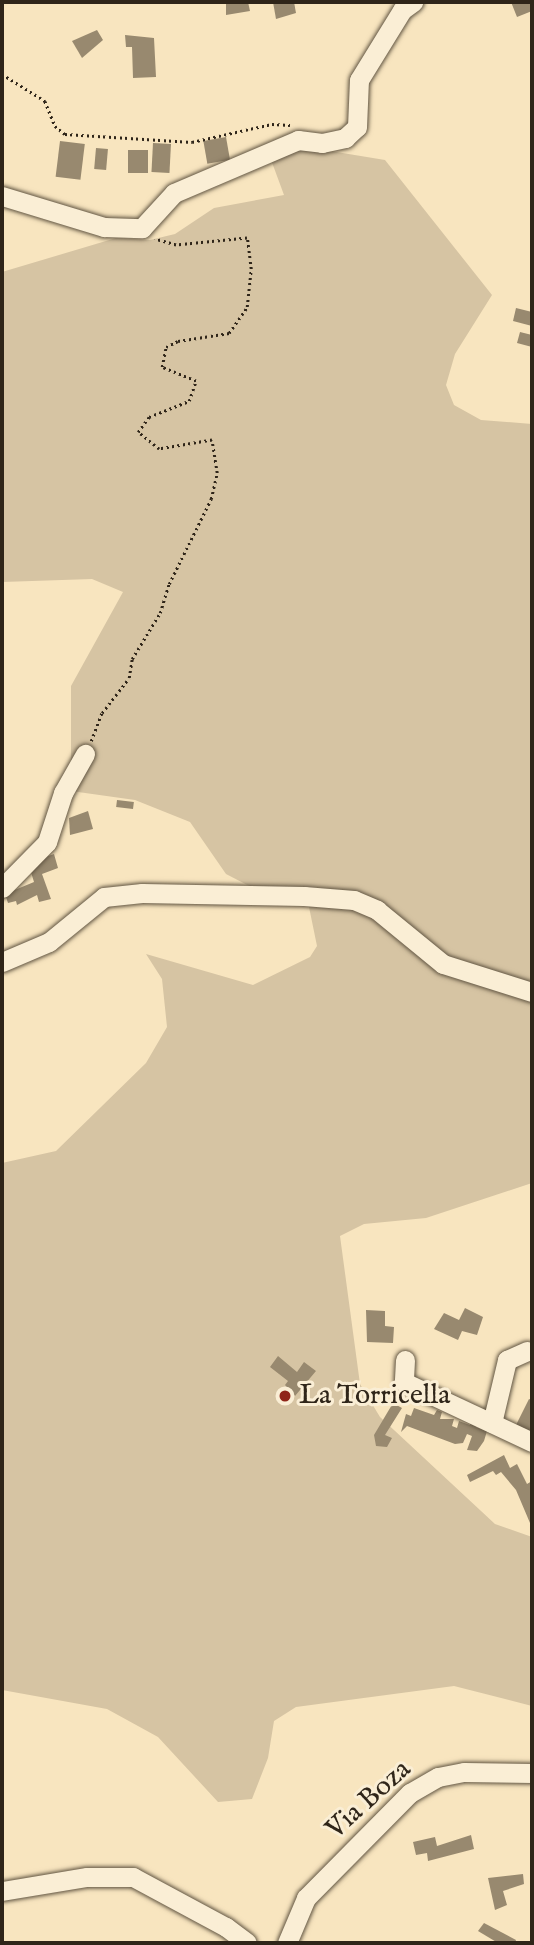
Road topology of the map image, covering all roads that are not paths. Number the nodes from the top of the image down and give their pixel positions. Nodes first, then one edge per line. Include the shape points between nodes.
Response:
1 (403, 4) edge
2 (2, 196) edge
3 (85, 754) road end
4 (2, 888) edge
5 (2, 962) edge
6 (532, 992) edge
7 (527, 1351) dead end
8 (405, 1360) dead end
9 (492, 1423) junction
10 (532, 1442) edge
11 (532, 1773) edge
12 (2, 1891) edge
13 (247, 1943) edge
14 (287, 1943) edge

1 - 2 street via 359,80 357,127 345,138 323,143 298,140 174,194 142,228 104,227
3 - 4 street via 63,793 47,842
5 - 6 street via 49,942 104,897 142,893 304,896 354,900 377,910 443,964
7 - 9 street via 507,1360
8 - 9 street via 404,1382
9 - 10 street
11 - 14 street, Via Boza via 464,1772 438,1777 410,1793 306,1898
12 - 13 street via 87,1877 133,1877

